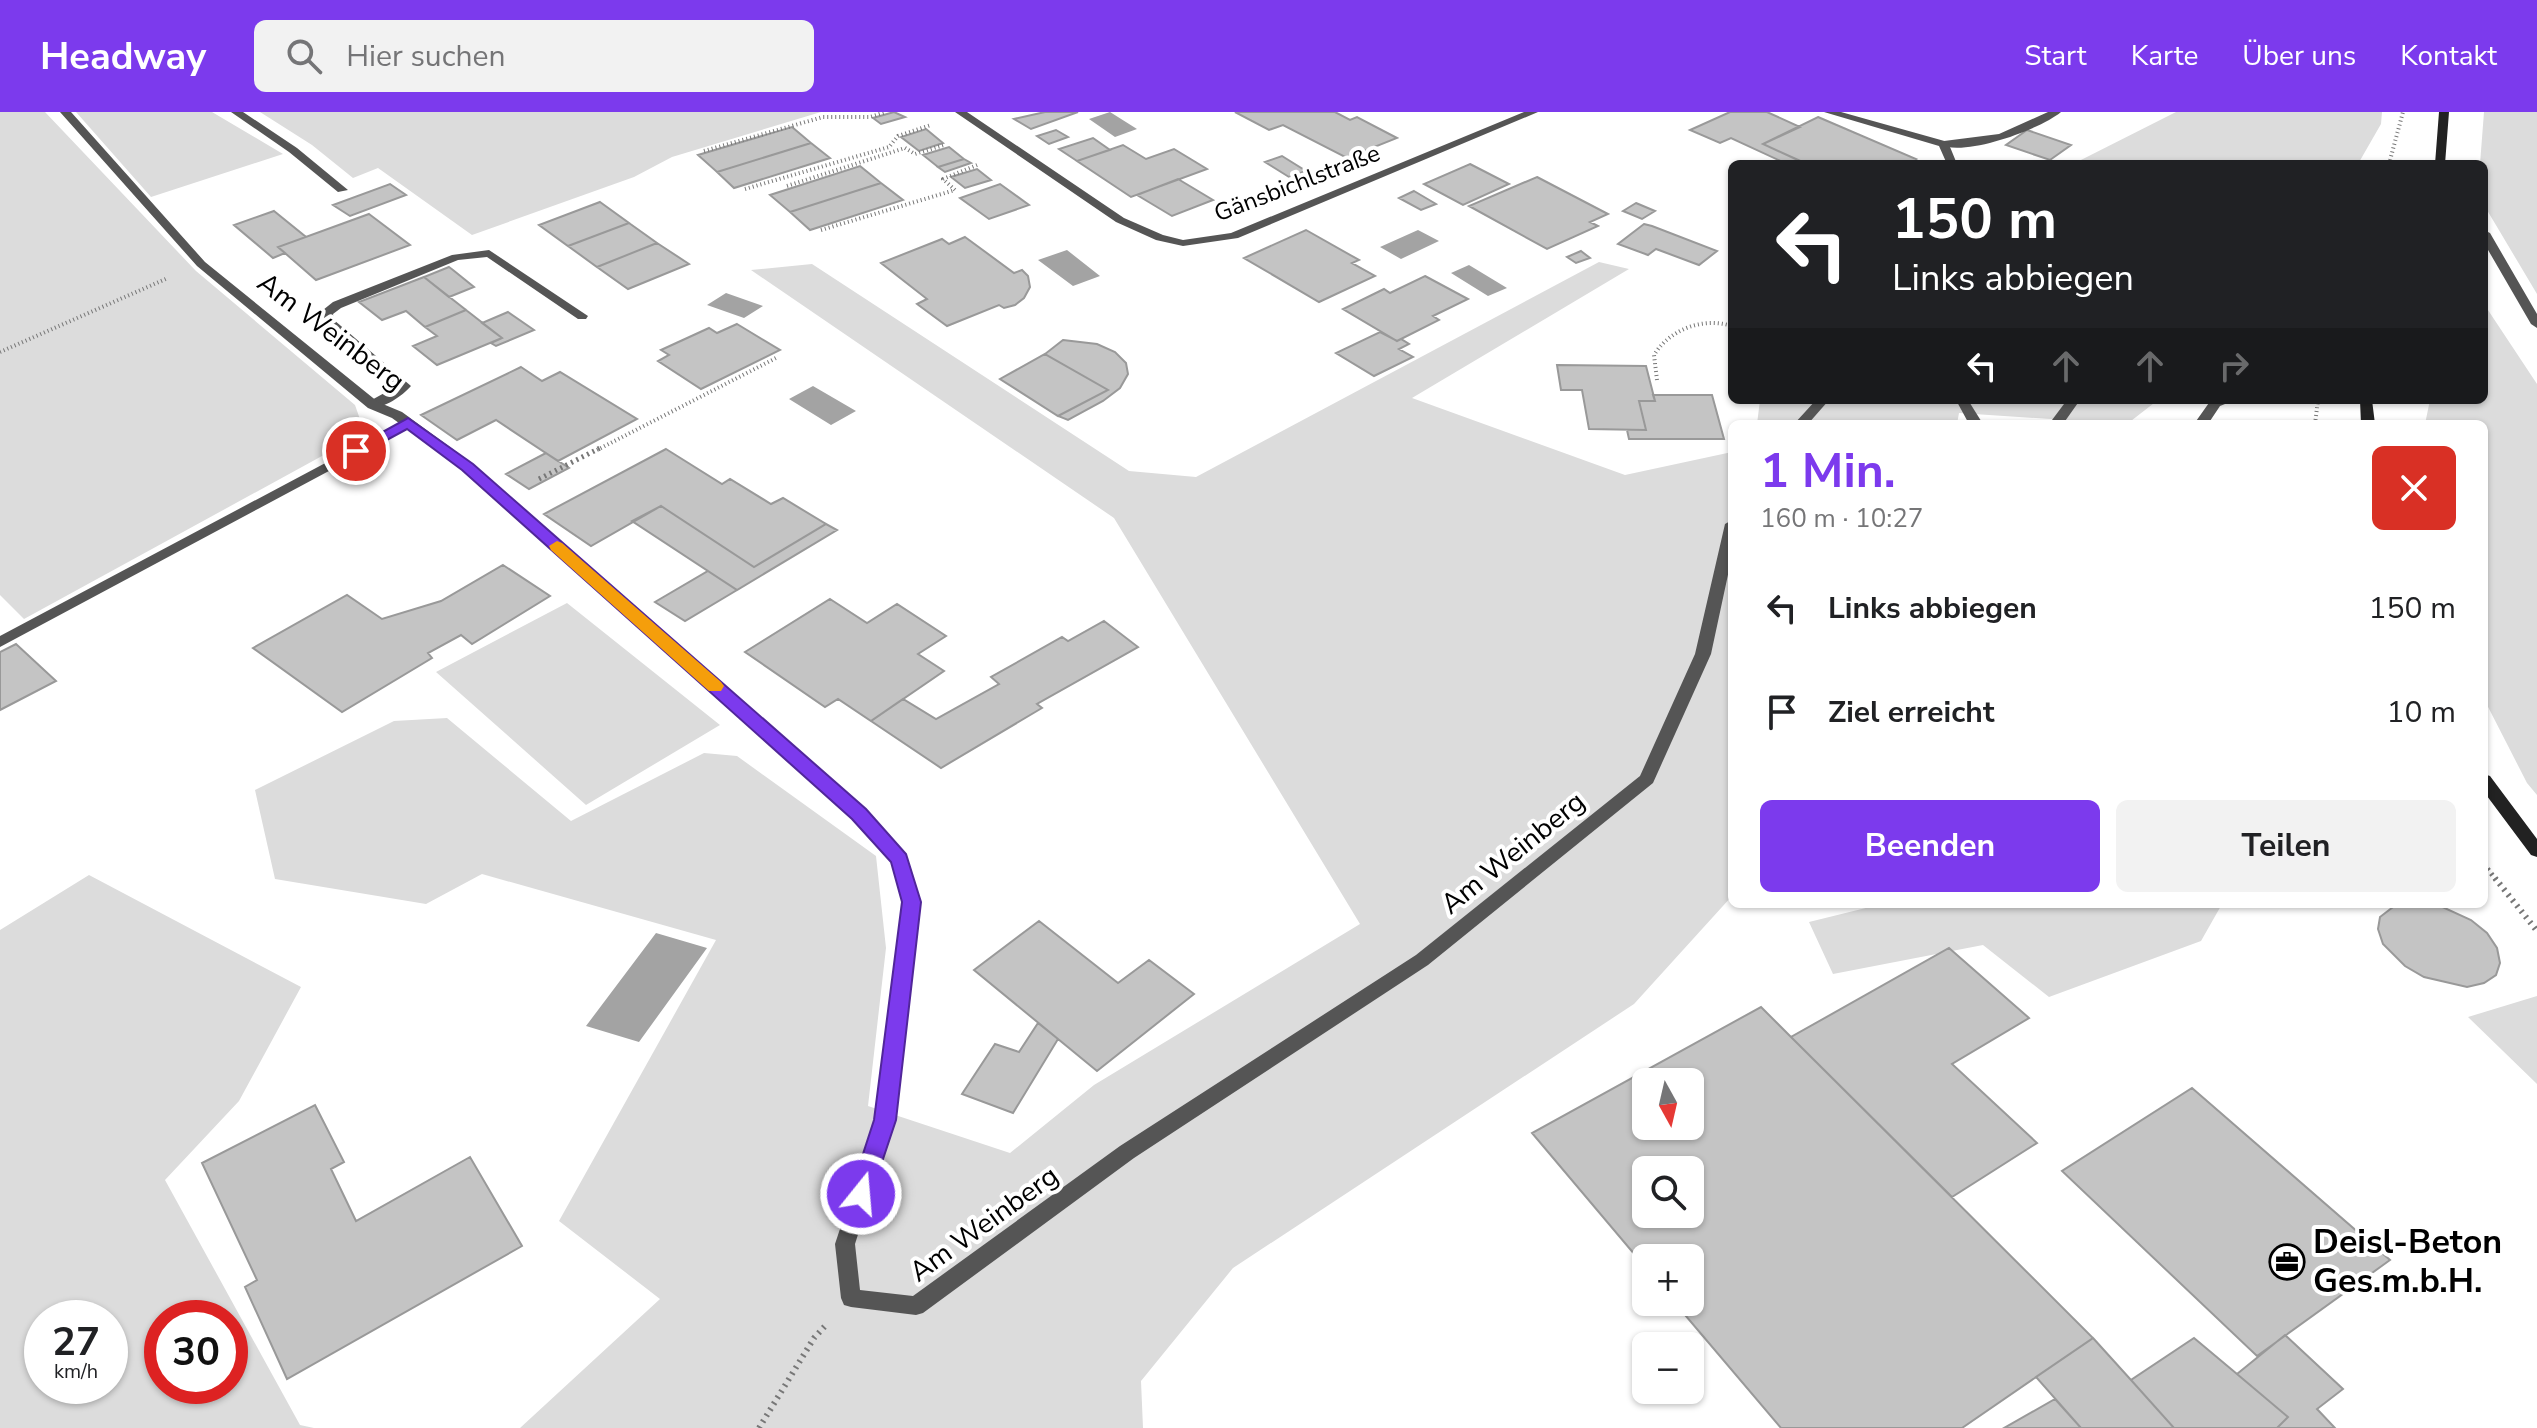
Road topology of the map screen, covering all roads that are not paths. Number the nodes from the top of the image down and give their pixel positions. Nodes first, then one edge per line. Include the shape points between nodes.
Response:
1 (65, 112) edge
2 (236, 112) edge
3 (960, 112) edge
4 (1533, 112) edge
5 (1829, 112) edge
6 (2056, 112) edge
7 (2444, 112) edge
8 (1944, 144) junction
9 (1950, 160) edge
10 (2440, 160) edge
11 (342, 190) dead end
12 (2488, 240) edge
13 (582, 316) dead end
14 (2537, 324) edge
15 (1819, 404) edge
16 (373, 405) junction
17 (1805, 420) edge
18 (408, 423) junction
19 (1728, 542) edge
20 (0, 642) edge
21 (2488, 785) edge
22 (2537, 851) edge

1 - 16 street, Am Weinberg via 201,264
2 - 11 street
3 - 4 street, Gänsbichlstraße via 1120,220 1183,243 1234,236
5 - 8 street
6 - 8 street via 1998,138
7 - 10 main road
8 - 9 street
12 - 14 street
13 - 16 street via 489,253 456,257 337,305 327,313 328,321 405,386
15 - 17 street
16 - 18 street, Am Weinberg
18 - 19 street, Am Weinberg via 468,467 847,803 900,859 912,902 885,1120 845,1244 851,1298 916,1306 1127,1152 1422,960 1647,779 1703,654
18 - 20 street
21 - 22 main road

